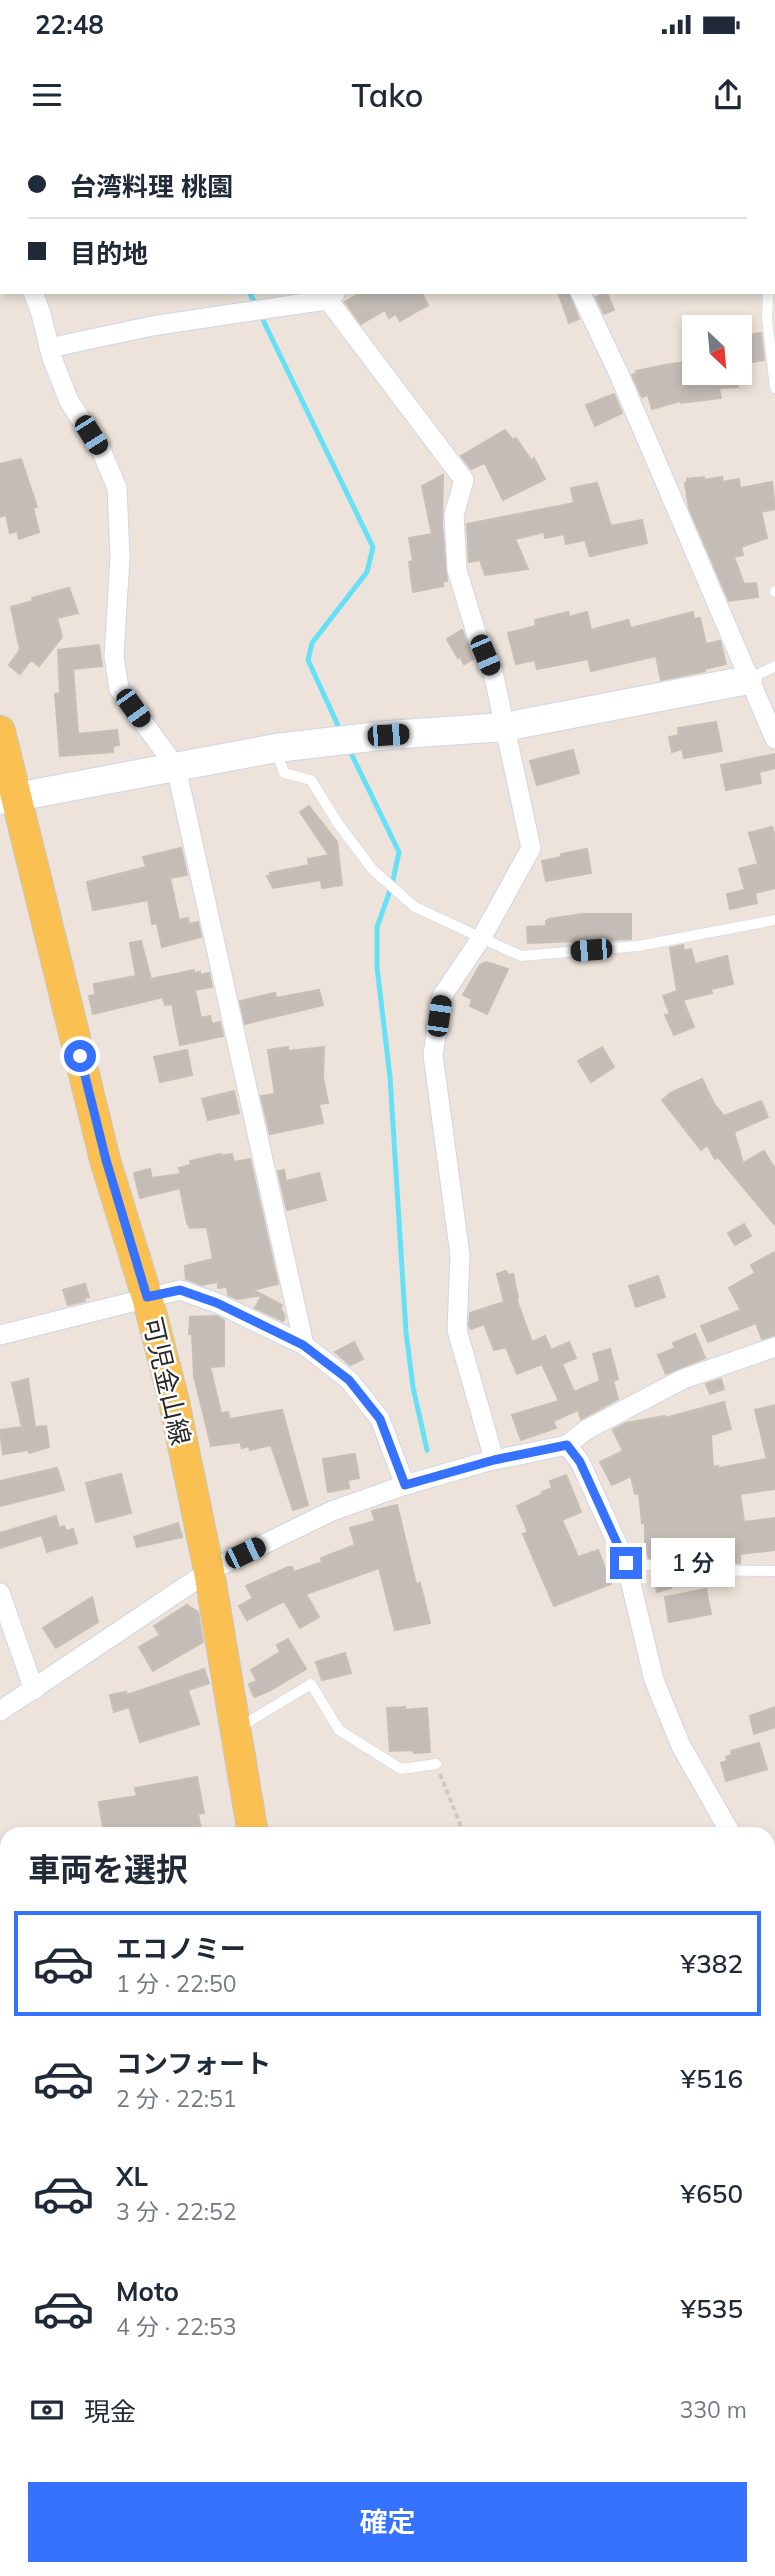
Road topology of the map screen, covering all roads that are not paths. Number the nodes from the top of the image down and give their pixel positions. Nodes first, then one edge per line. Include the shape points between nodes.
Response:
1 (34, 294) edge
2 (581, 294) edge
3 (768, 294) edge
4 (328, 295) edge
5 (49, 348) junction
6 (775, 388) edge
7 (775, 666) edge
8 (748, 680) junction
9 (504, 727) junction
10 (0, 731) edge
11 (775, 739) edge
12 (276, 748) junction
13 (176, 767) junction
14 (8, 799) edge
15 (775, 920) edge
16 (482, 937) junction
17 (147, 1297) junction
18 (0, 1335) edge
19 (303, 1345) junction
20 (775, 1347) edge
21 (567, 1445) junction
22 (494, 1460) junction
23 (405, 1485) junction
24 (626, 1563) junction
25 (209, 1571) junction
26 (775, 1571) edge
27 (1, 1599) edge
28 (34, 1690) junction
29 (0, 1711) edge
30 (235, 1731) junction
31 (436, 1764) road end
32 (252, 1827) edge
33 (727, 1827) edge

1 - 5 street
2 - 8 street
3 - 6 lane
4 - 5 street
4 - 9 street via 464,480 454,516 457,570 493,672
5 - 13 street via 69,401 102,452 117,488 120,556 114,657 119,689
7 - 8 lane
8 - 9 street
8 - 11 street
9 - 12 street
9 - 16 street via 531,848
10 - 14 main road, 可児金山線
12 - 13 street
12 - 16 lane via 284,773 311,780 373,870 415,906
13 - 14 street
13 - 19 street
14 - 17 main road, 可児金山線
15 - 16 lane via 638,946 521,956
16 - 22 street via 442,996 433,1055 460,1255 457,1329
17 - 18 street
17 - 19 street via 180,1290
17 - 25 main road, 可児金山線
19 - 23 street via 349,1380 380,1419
20 - 21 street via 683,1379 586,1430
21 - 22 street
21 - 24 street via 580,1462
22 - 23 street
23 - 25 street via 331,1511
24 - 26 lane via 680,1570
24 - 33 street via 654,1680 681,1746
25 - 28 street
25 - 30 main road, 可児金山線
27 - 28 street
28 - 29 street
30 - 31 lane via 311,1684 339,1730 401,1769
30 - 32 main road, 可児金山線

